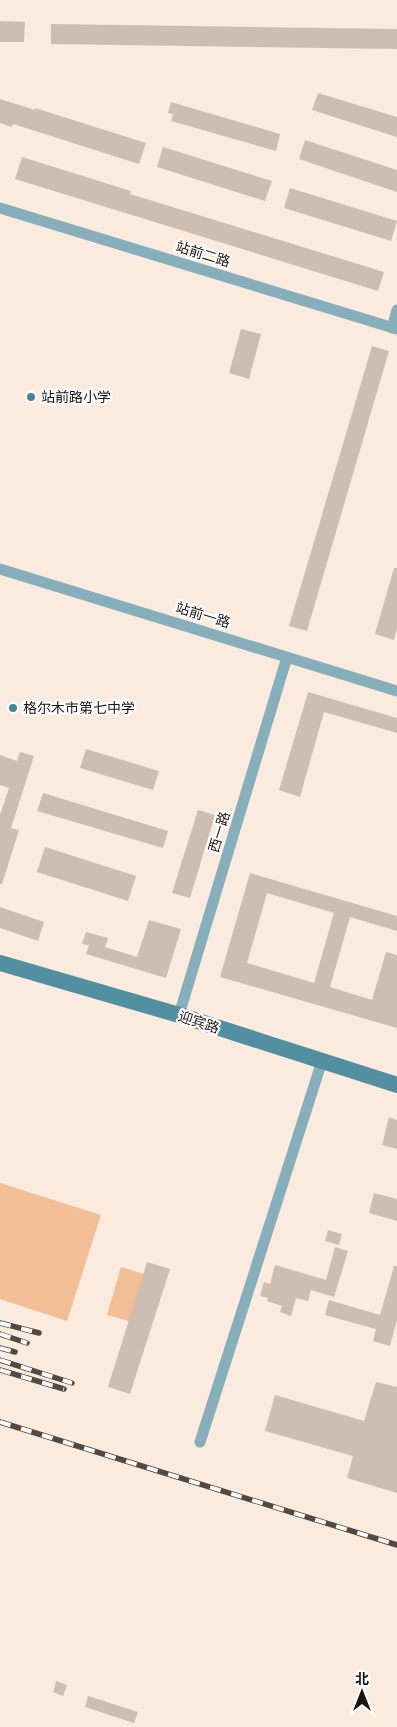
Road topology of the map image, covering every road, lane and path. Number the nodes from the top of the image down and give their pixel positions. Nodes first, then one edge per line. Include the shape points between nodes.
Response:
1 (0, 208) edge
2 (397, 310) edge
3 (394, 329) edge
4 (0, 569) edge
5 (287, 657) junction
6 (397, 691) edge
7 (0, 963) edge
8 (179, 1015) junction
9 (322, 1061) junction
10 (397, 1085) edge
11 (200, 1442) dead end

1 - 3 street, 站前二路
2 - 3 street
4 - 5 street, 站前一路
5 - 6 street, 站前一路
5 - 8 street, 西一路
7 - 8 main road, 迎宾路
8 - 9 main road, 迎宾路
9 - 10 main road, 迎宾路
9 - 11 street

